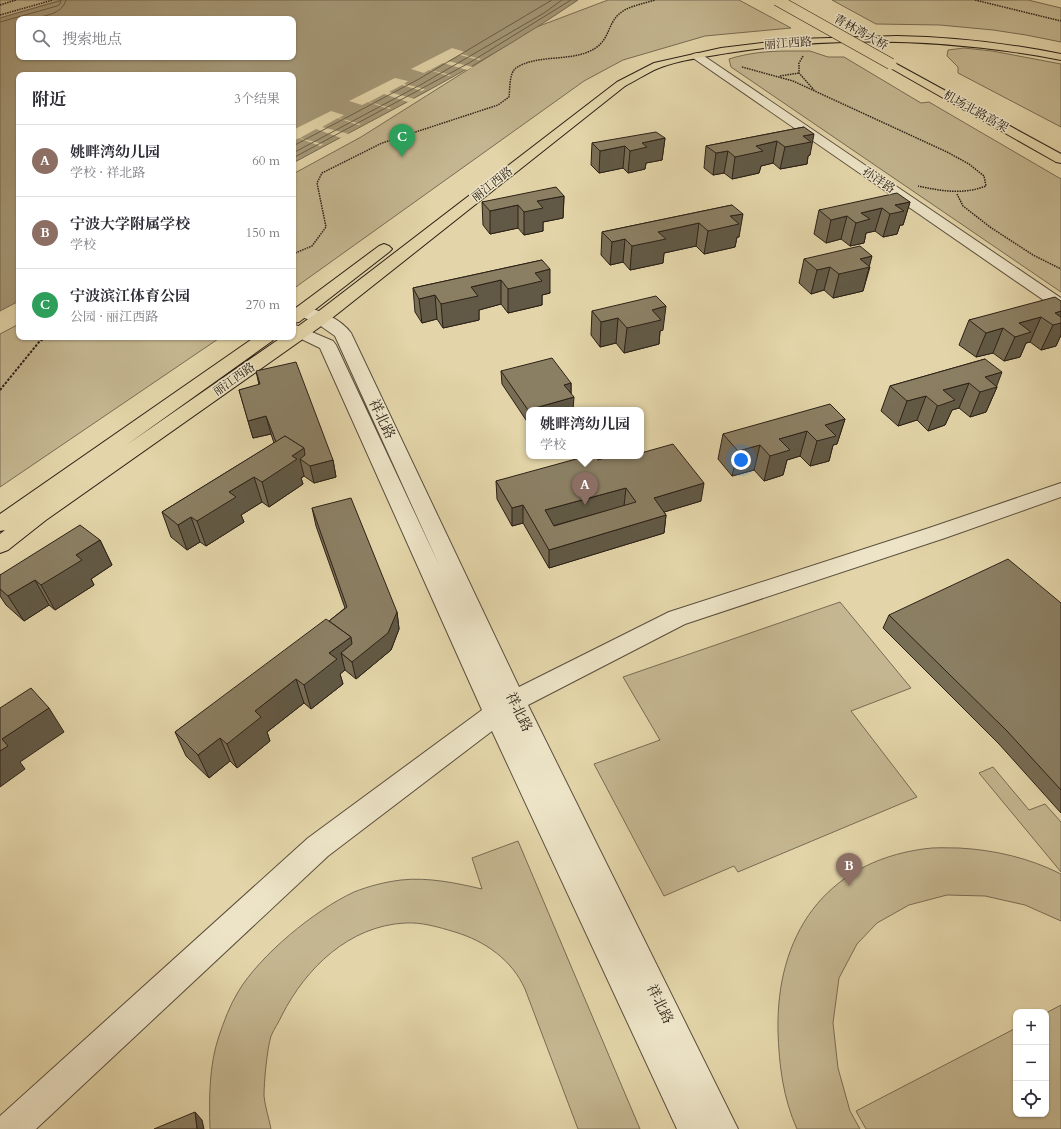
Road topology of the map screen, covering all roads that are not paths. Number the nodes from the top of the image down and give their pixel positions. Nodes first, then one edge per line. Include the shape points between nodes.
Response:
1 (777, 0) edge
2 (796, 0) edge
3 (1061, 48) edge
4 (697, 56) junction
5 (1061, 57) edge
6 (905, 60) joint
7 (891, 64) joint
8 (595, 89) dead end
9 (1020, 123) dead end
10 (1061, 159) edge
11 (396, 240) dead end
12 (1061, 305) edge
13 (302, 322) edge
14 (262, 340) edge
15 (277, 340) edge
16 (1061, 490) edge
17 (0, 524) edge
18 (0, 545) edge
19 (504, 707) junction
20 (11, 1129) edge
21 (695, 1129) edge
22 (721, 1129) edge

1 - 7 main road, 青林湾大桥, bridge
2 - 6 main road, 青林湾大桥
3 - 8 main road, 丽江西路 via 1007,37 950,32 906,30 776,35 724,40 662,53 631,67
4 - 5 main road, 丽江西路 via 792,42 933,39 980,43
4 - 12 street, 孙洋路
4 - 13 main road, 丽江西路 via 651,68 621,84
6 - 9 main road, 机场北路高架
7 - 10 main road, 机场北路高架
11 - 13 main road, 丽江西路
13 - 19 street, 祥北路 via 327,345
14 - 17 main road, 丽江西路
15 - 18 main road, 丽江西路
16 - 19 street via 677,618
19 - 20 street via 318,847
19 - 21 street, 祥北路
19 - 22 street, 祥北路

